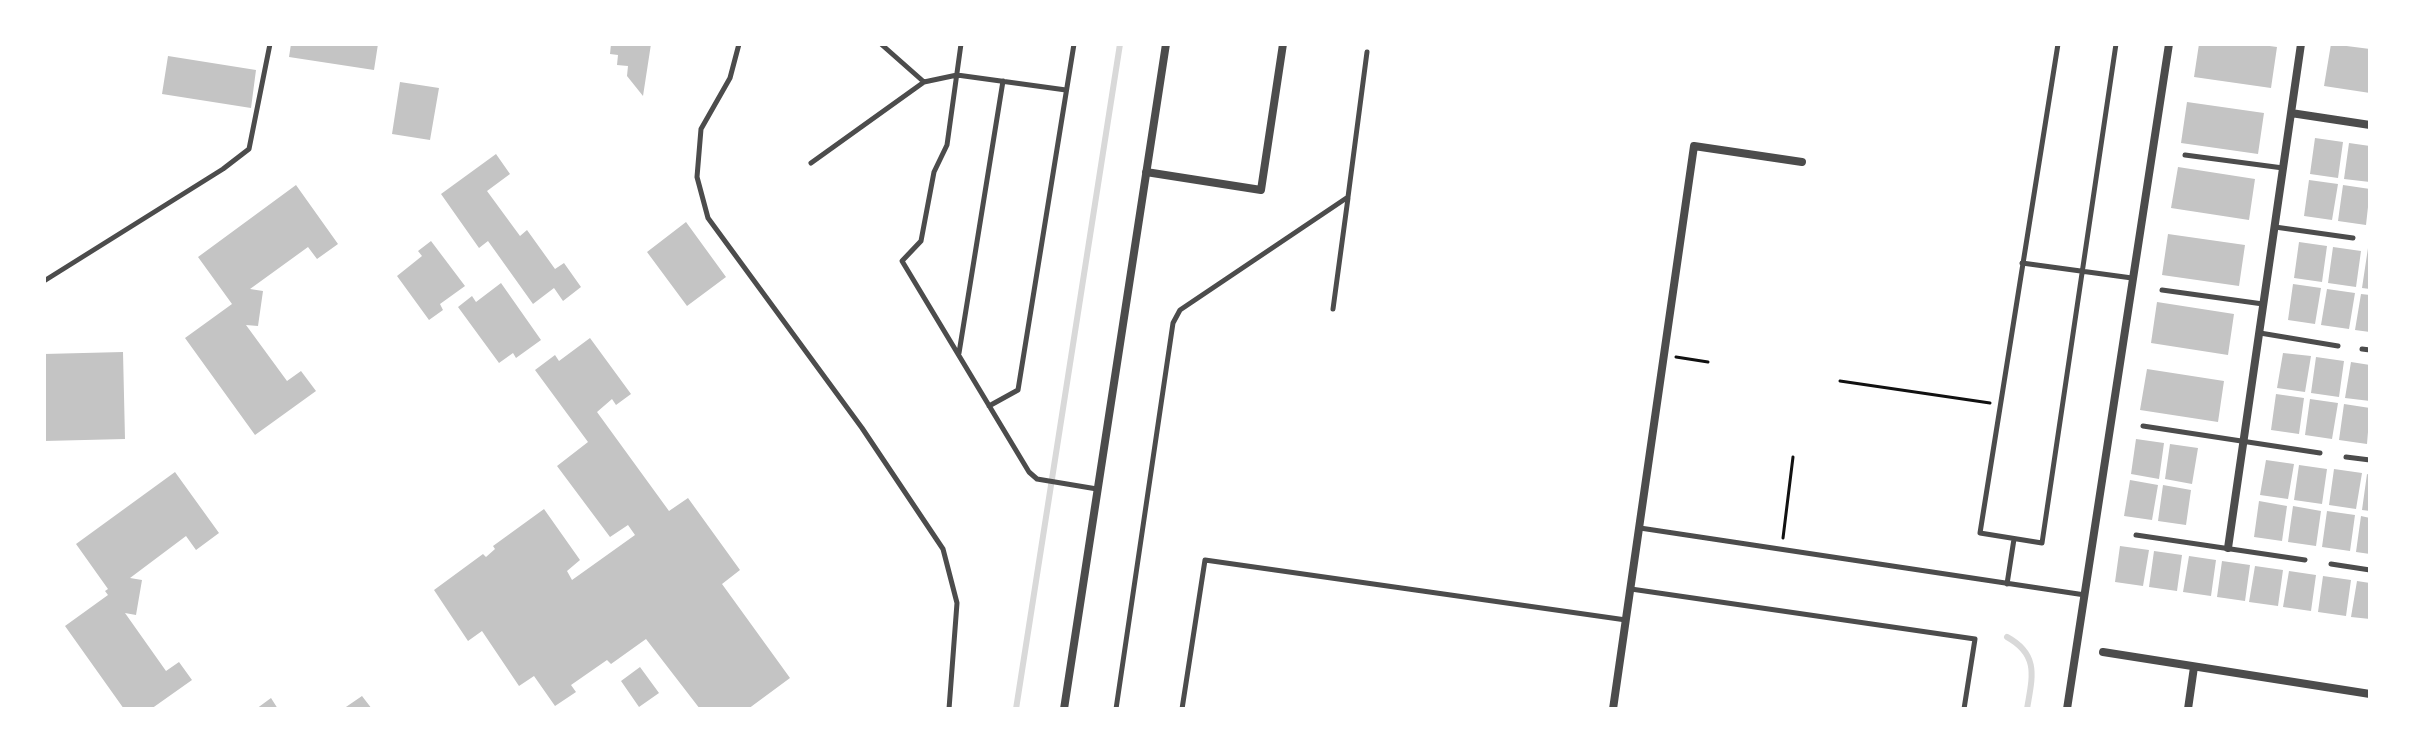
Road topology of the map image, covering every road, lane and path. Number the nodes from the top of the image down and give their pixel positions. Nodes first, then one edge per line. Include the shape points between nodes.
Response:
1 (270, 44) edge
2 (739, 44) edge
3 (881, 44) edge
4 (961, 44) edge
5 (1074, 44) edge
6 (1166, 44) edge
7 (1283, 44) edge
8 (2058, 44) edge
9 (2116, 44) edge
10 (2169, 44) edge
11 (2301, 44) edge
12 (1367, 52) dead end
13 (957, 75) junction
14 (1003, 81) junction
15 (924, 82) junction
16 (1066, 90) junction
17 (2291, 113) junction
18 (2370, 125) edge
19 (2185, 155) dead end
20 (1802, 162) dead end
21 (811, 163) dead end
22 (2283, 168) junction
23 (1146, 172) junction
24 (1348, 197) junction
25 (2274, 227) junction
26 (2353, 238) dead end
27 (2022, 263) junction
28 (2081, 271) junction
29 (2133, 278) junction
30 (44, 281) edge
31 (2162, 290) dead end
32 (2263, 304) junction
33 (1333, 309) dead end
34 (2259, 333) junction
35 (2338, 346) dead end
36 (2362, 349) dead end
37 (2370, 350) edge
38 (959, 355) junction
39 (1664, 355) junction
40 (1708, 362) dead end
41 (1840, 381) dead end
42 (2000, 405) junction
43 (989, 406) junction
44 (2143, 426) dead end
45 (2243, 441) junction
46 (2320, 453) dead end
47 (1793, 457) dead end
48 (2346, 457) dead end
49 (2370, 460) edge
50 (1097, 489) junction
51 (1639, 528) junction
52 (2136, 535) dead end
53 (2014, 539) junction
54 (2228, 548) junction
55 (1781, 549) junction
56 (2305, 560) dead end
57 (2331, 564) dead end
58 (2370, 570) edge
59 (2007, 584) junction
60 (1631, 589) junction
61 (2085, 595) junction
62 (1627, 621) junction
63 (2103, 652) dead end
64 (2194, 667) junction
65 (2370, 694) edge
66 (949, 709) edge
67 (1064, 709) edge
68 (1116, 709) edge
69 (1182, 709) edge
70 (1613, 709) edge
71 (1964, 709) edge
72 (2067, 709) edge
73 (2188, 709) edge

1 - 30 lane via 249,149
2 - 66 lane via 730,78 701,129 697,177 708,218 862,428 943,549 957,603
3 - 15 lane
4 - 13 lane
5 - 16 lane
6 - 23 street
7 - 23 street via 1261,190
8 - 27 lane
9 - 28 lane
10 - 29 street
11 - 17 street
12 - 24 lane
13 - 14 lane
13 - 15 lane
13 - 38 lane via 947,145 934,172 921,241 902,261
14 - 16 lane
14 - 38 lane
15 - 21 lane
16 - 43 lane via 1018,390
17 - 18 street
17 - 22 street
19 - 22 lane
20 - 39 street via 1694,146
22 - 25 street
23 - 50 street
24 - 33 lane
24 - 68 lane via 1180,310 1173,323
25 - 26 lane
25 - 32 street
27 - 28 lane
27 - 42 lane
28 - 29 lane
28 - 53 lane via 2042,543
29 - 61 street
31 - 32 lane
32 - 34 street
34 - 35 lane
34 - 45 street
36 - 37 lane
38 - 43 lane
39 - 40 path
39 - 51 street
41 - 42 path
42 - 53 lane via 1980,533
43 - 50 lane via 1029,472 1043,480
44 - 45 lane
45 - 46 lane
45 - 54 street
47 - 55 path
48 - 49 lane
50 - 67 street
51 - 55 lane
51 - 60 street
52 - 54 lane
53 - 59 lane
54 - 56 lane
55 - 59 lane
57 - 58 lane
59 - 61 lane
60 - 62 street
60 - 71 lane via 1975,639
61 - 72 street
62 - 69 lane via 1205,560
62 - 70 street
63 - 64 street
64 - 65 street
64 - 73 street

